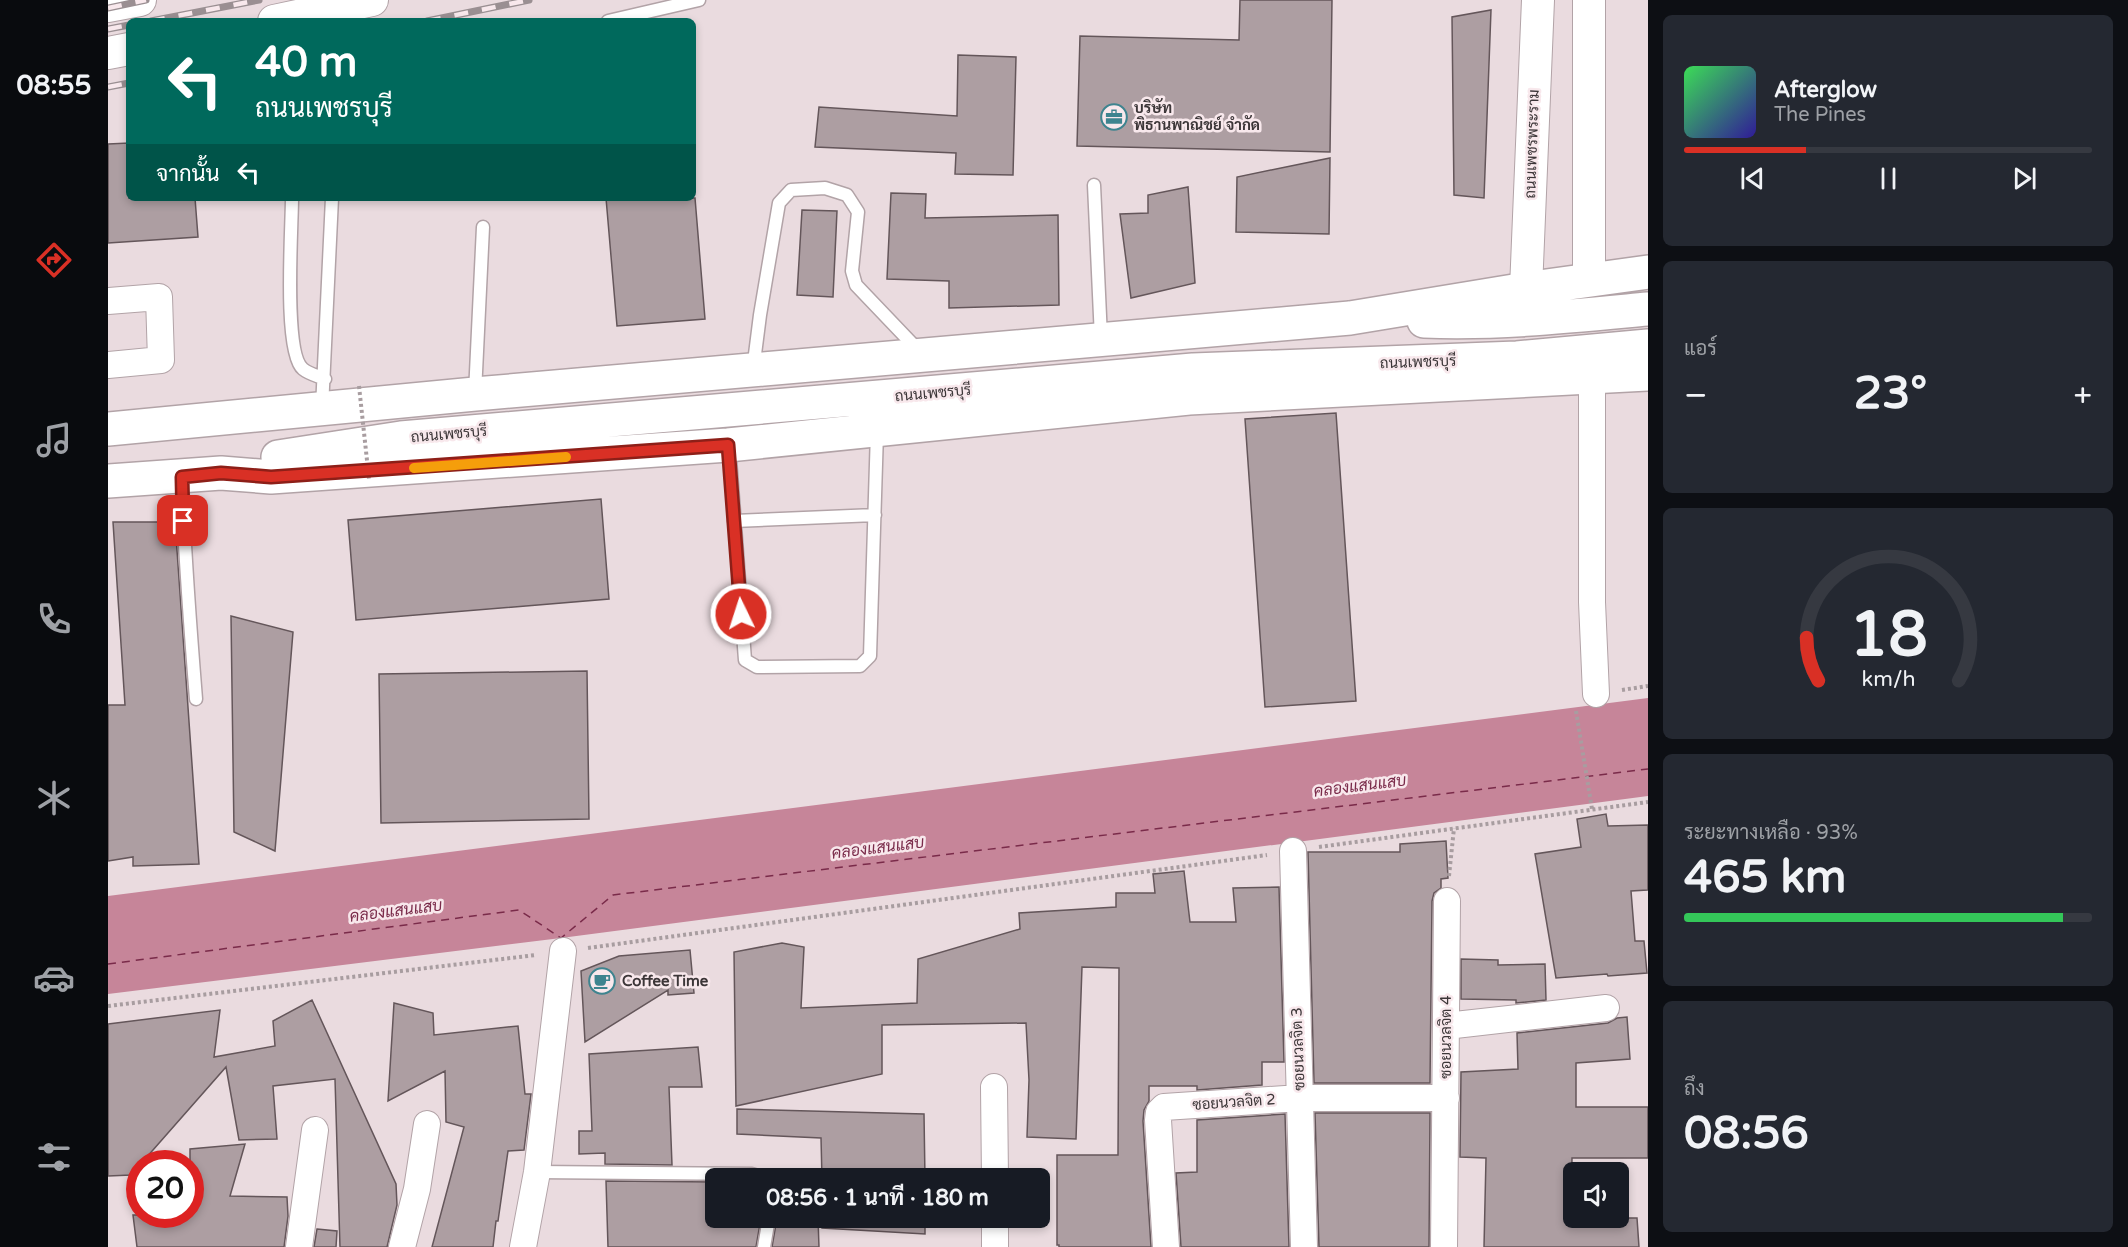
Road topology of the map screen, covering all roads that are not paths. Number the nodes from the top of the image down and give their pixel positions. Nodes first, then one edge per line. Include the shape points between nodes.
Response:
1 (140, 0) edge
2 (372, 0) edge
3 (699, 0) edge
4 (1538, 0) edge
5 (1589, 0) edge
6 (108, 6) edge
7 (288, 18) edge
8 (622, 18) edge
9 (126, 50) edge
10 (108, 53) edge
11 (1094, 184) dead end
12 (292, 201) edge
13 (332, 201) edge
14 (483, 227) dead end
15 (1643, 270) edge
16 (1589, 279) junction
17 (1526, 289) junction
18 (108, 301) edge
19 (1648, 309) edge
20 (1350, 318) junction
21 (1101, 339) junction
22 (1648, 346) edge
23 (924, 356) junction
24 (108, 365) edge
25 (753, 371) junction
26 (1648, 374) edge
27 (1592, 377) junction
28 (324, 394) junction
29 (475, 394) junction
30 (108, 429) edge
31 (877, 429) junction
32 (728, 445) junction
33 (221, 473) junction
34 (182, 477) junction
35 (108, 481) edge
36 (875, 515) junction
37 (734, 521) junction
38 (196, 699) dead end
39 (1586, 702) road end
40 (1293, 851) road end
41 (1447, 901) road end
42 (563, 951) road end
43 (1606, 1008) dead end
44 (1446, 1026) junction
45 (994, 1087) dead end
46 (1300, 1098) junction
47 (1446, 1098) junction
48 (427, 1124) dead end
49 (315, 1130) dead end
50 (994, 1168) edge
51 (537, 1172) junction
52 (705, 1174) edge
53 (767, 1228) edge
54 (995, 1228) edge
55 (298, 1247) edge
56 (402, 1247) edge
57 (523, 1247) edge
58 (764, 1247) edge
59 (995, 1247) edge
60 (1166, 1247) edge
61 (1304, 1247) edge
62 (1444, 1247) edge

1 - 6 street
2 - 7 street
3 - 8 lane
4 - 17 street, ถนนเพชรพระราม
5 - 16 street
9 - 10 street
11 - 21 lane
12 - 28 lane via 290,331 296,358
13 - 28 lane
14 - 29 lane
15 - 16 main road
16 - 17 main road
17 - 20 main road
18 - 24 street via 159,297 160,360
19 - 20 main road via 1481,322
20 - 21 main road
21 - 23 main road
22 - 33 main road, ถนนเพชรบุรี via 1517,358 1193,370 401,438 278,458
23 - 25 main road
23 - 25 lane via 856,285 852,271 858,212 847,195 825,188 792,190 779,203
25 - 29 main road
26 - 27 main road, ถนนเพชรบุรี
27 - 31 main road, ถนนเพชรบุรี via 1189,398
27 - 39 street via 1592,602
28 - 29 main road
28 - 30 main road
31 - 32 main road, ถนนเพชรบุรี
31 - 36 lane
32 - 33 main road, ถนนเพชรบุรี via 271,477
32 - 37 lane
33 - 34 main road, ถนนเพชรบุรี
34 - 35 main road, ถนนเพชรบุรี
34 - 38 lane
36 - 37 lane
36 - 37 lane via 870,656 860,666 757,668 745,660
40 - 46 street, ซอยนวลจิต 3
41 - 44 street, ซอยนวลจิต 4
42 - 51 street
43 - 44 street
44 - 47 street, ซอยนวลจิต 4
45 - 50 street
46 - 47 street, ซอยนวลจิต 2
46 - 60 street, ซอยนวลจิต 2 via 1164,1107 1159,1112
46 - 61 street, ซอยนวลจิต 3
47 - 62 street, ซอยนวลจิต 4
48 - 56 street via 417,1189
49 - 55 street
51 - 52 lane
51 - 57 street
53 - 58 lane
54 - 59 street

